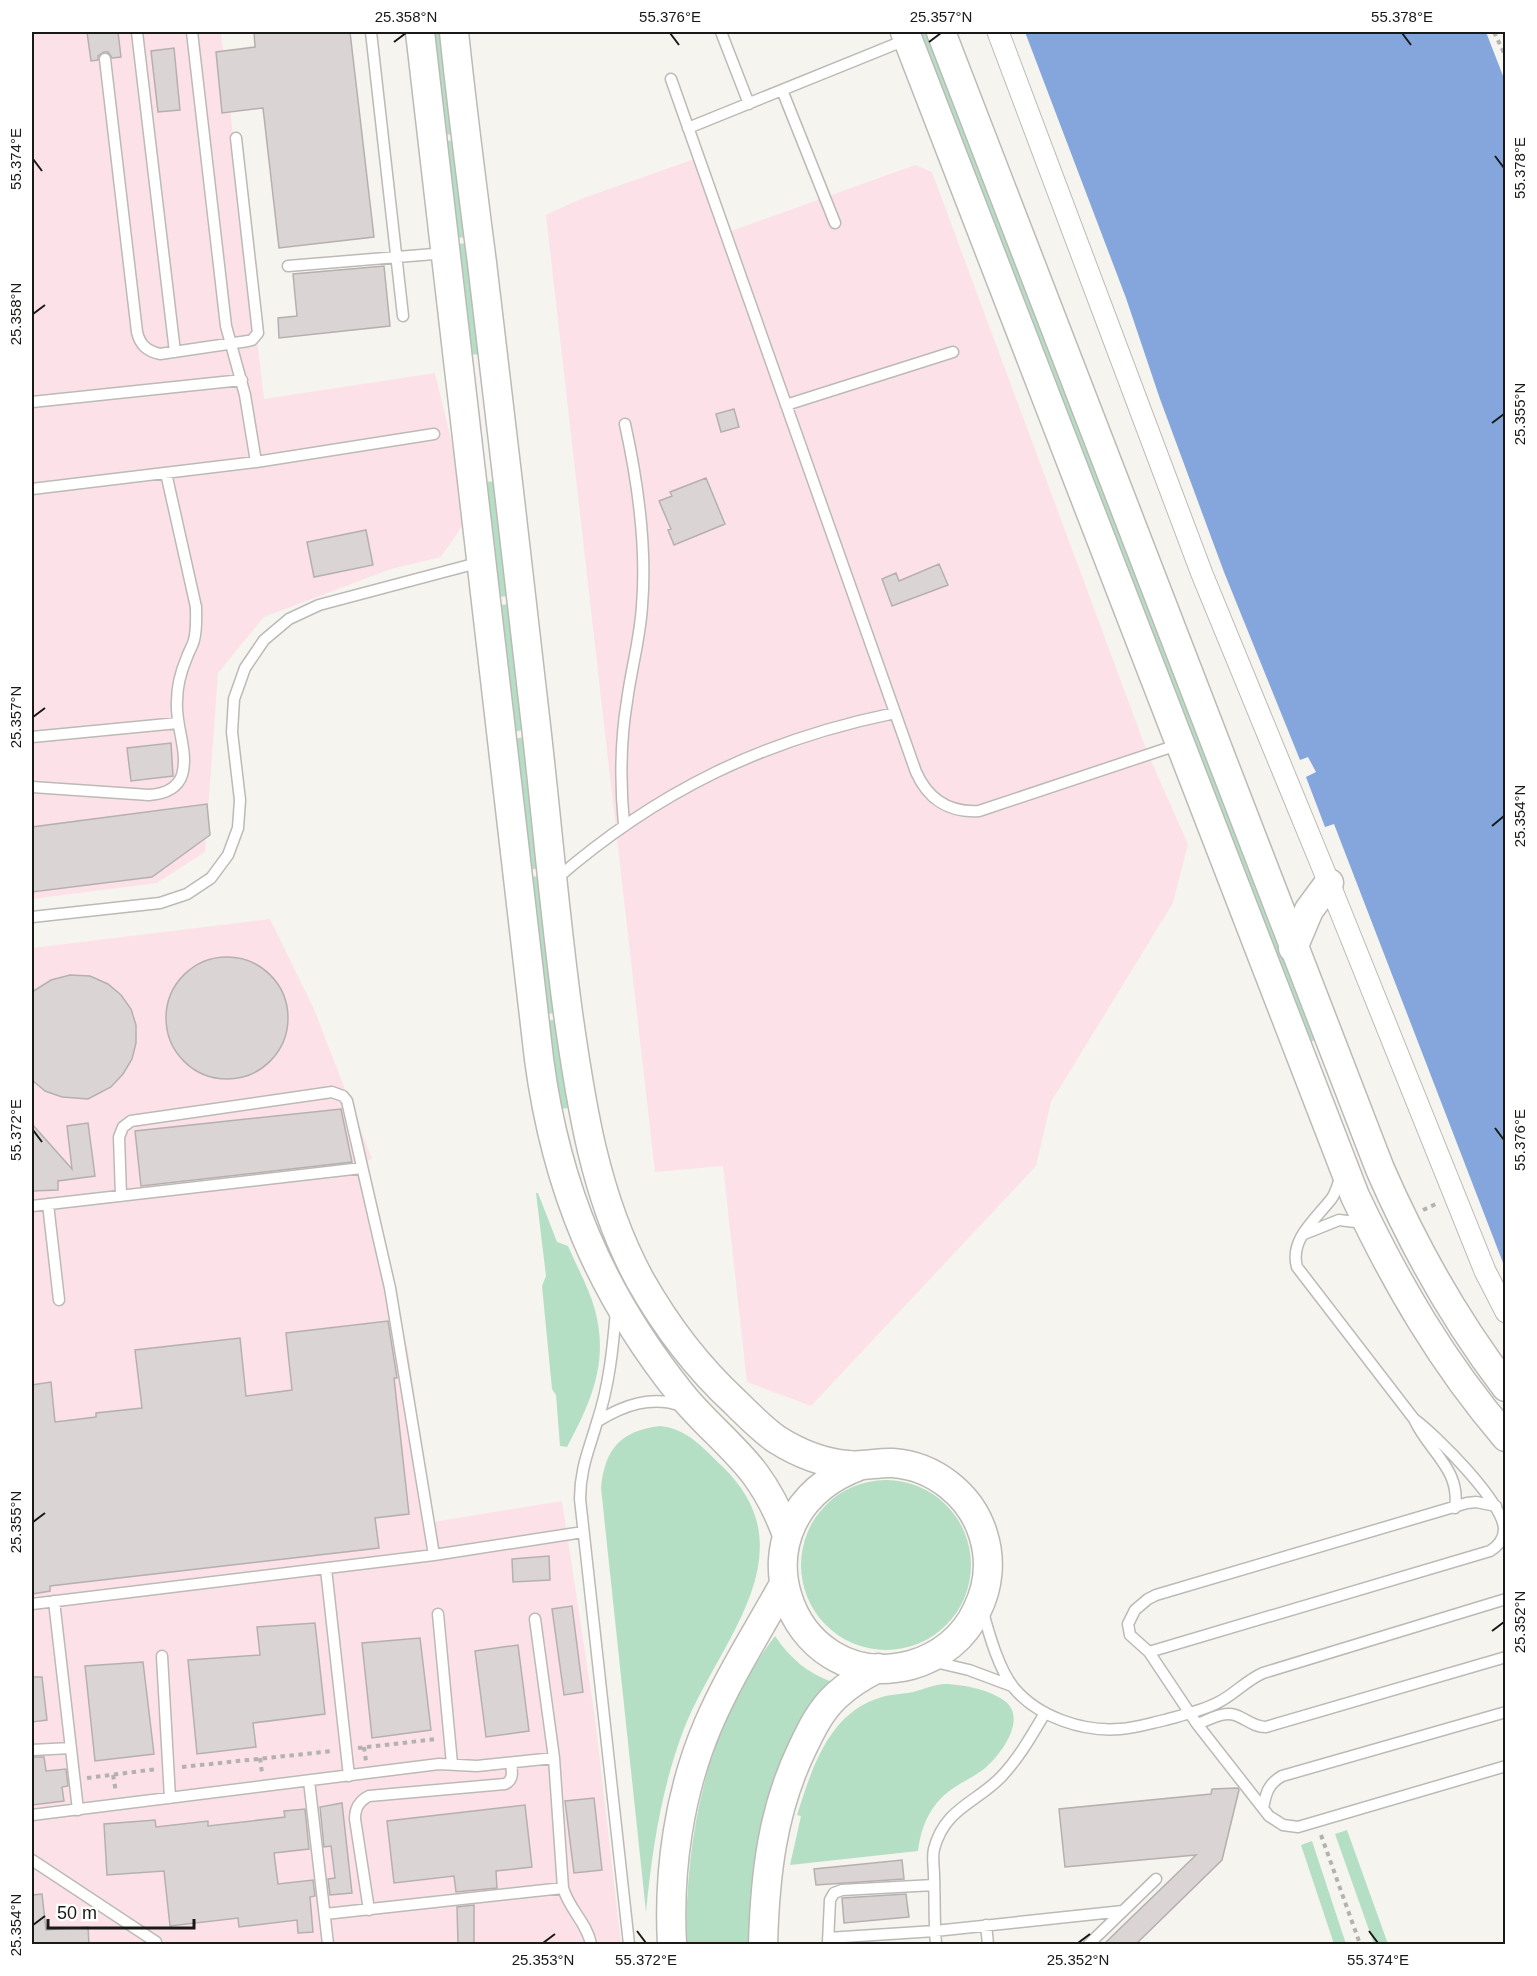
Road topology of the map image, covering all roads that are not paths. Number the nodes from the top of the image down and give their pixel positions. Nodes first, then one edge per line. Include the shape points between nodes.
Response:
1 (137, 32) edge
2 (192, 32) edge
3 (371, 32) edge
4 (420, 32) edge
5 (454, 32) edge
6 (721, 32) edge
7 (941, 32) edge
8 (998, 32) edge
9 (907, 35) edge
10 (105, 59) dead end
11 (670, 79) dead end
12 (782, 90) junction
13 (749, 104) junction
14 (688, 128) junction
15 (236, 138) dead end
16 (835, 223) dead end
17 (446, 253) junction
18 (397, 257) junction
19 (288, 266) dead end
20 (403, 316) dead end
21 (230, 344) junction
22 (175, 352) junction
23 (953, 352) dead end
24 (242, 380) junction
25 (32, 402) edge
26 (786, 405) junction
27 (625, 424) dead end
28 (434, 434) dead end
29 (256, 462) junction
30 (166, 473) junction
31 (32, 489) edge
32 (482, 562) junction
33 (895, 713) junction
34 (178, 723) junction
35 (32, 737) edge
36 (1180, 744) junction
37 (32, 787) edge
38 (624, 825) junction
39 (554, 881) junction
40 (1329, 883) junction
41 (32, 917) edge
42 (1293, 948) junction
43 (1305, 1069) junction
44 (552, 1137) junction
45 (1344, 1167) junction
46 (362, 1168) junction
47 (1380, 1169) junction
48 (122, 1196) junction
49 (48, 1204) junction
50 (32, 1206) edge
51 (1368, 1224) junction
52 (1304, 1234) junction
53 (59, 1300) dead end
54 (616, 1301) junction
55 (653, 1302) junction
56 (1506, 1312) edge
57 (1506, 1387) edge
58 (693, 1409) junction
59 (1414, 1419) junction
60 (598, 1421) junction
61 (1506, 1437) edge
62 (859, 1466) junction
63 (1496, 1506) junction
64 (1455, 1508) junction
65 (584, 1532) junction
66 (787, 1535) junction
67 (434, 1555) junction
68 (326, 1569) junction
69 (784, 1584) junction
70 (1506, 1599) edge
71 (54, 1601) junction
72 (981, 1603) junction
73 (32, 1604) edge
74 (438, 1614) dead end
75 (535, 1619) dead end
76 (1149, 1652) junction
77 (162, 1656) dead end
78 (1506, 1657) edge
79 (925, 1660) junction
80 (878, 1668) junction
81 (1012, 1686) junction
82 (1232, 1693) junction
83 (1506, 1712) edge
84 (1045, 1713) junction
85 (1190, 1714) junction
86 (1237, 1715) junction
87 (1197, 1724) junction
88 (71, 1748) junction
89 (32, 1750) edge
90 (554, 1758) junction
91 (511, 1762) junction
92 (452, 1764) junction
93 (1506, 1766) edge
94 (349, 1776) junction
95 (309, 1781) junction
96 (170, 1798) junction
97 (1263, 1808) junction
98 (78, 1810) junction
99 (32, 1815) edge
100 (32, 1860) edge
101 (1156, 1880) dead end
102 (934, 1885) junction
103 (563, 1888) junction
104 (369, 1910) junction
105 (1124, 1911) junction
106 (325, 1914) junction
107 (986, 1924) junction
108 (935, 1930) junction
109 (828, 1941) edge
110 (156, 1942) dead end
111 (328, 1944) edge
112 (591, 1944) edge
113 (628, 1944) edge
114 (672, 1944) edge
115 (763, 1944) edge
116 (936, 1944) edge
117 (988, 1944) edge
118 (1089, 1944) edge

1 - 22 lane
2 - 21 lane
3 - 18 lane
4 - 17 main road
5 - 39 main road
6 - 13 lane
7 - 42 main road
8 - 40 street via 1202,574
9 - 12 lane
9 - 36 main road
10 - 22 lane via 138,339 147,350 160,354
11 - 14 lane
12 - 13 lane
12 - 16 lane
13 - 14 lane
14 - 26 lane
15 - 21 lane via 259,329 252,340
17 - 18 lane
17 - 32 main road
18 - 19 lane
18 - 20 lane
21 - 22 lane
21 - 24 lane
23 - 26 lane
24 - 25 lane
24 - 29 lane
26 - 33 lane
27 - 38 lane via 638,494 643,586 639,638 623,729
28 - 29 lane
29 - 30 lane
30 - 31 lane
30 - 34 lane via 197,625 177,689
32 - 41 lane via 319,605 289,619 264,640 245,668 234,699 232,732 240,800 238,828 228,855 211,878 180,897 160,903
32 - 44 main road via 539,1059
33 - 36 lane via 927,792 945,806 968,812
33 - 38 lane via 818,731 742,759 670,795
34 - 35 lane
34 - 37 lane via 184,765 173,788 162,794
36 - 43 main road
38 - 39 lane
39 - 55 main road via 572,1041 590,1144 621,1242
40 - 42 main road via 1309,910
40 - 56 street via 1485,1271
42 - 47 main road
43 - 45 main road
43 - 47 main road via 1316,1067 1325,1071 1351,1130
44 - 54 main road via 585,1238
44 - 55 main road via 558,1127 571,1128 577,1161 599,1224 618,1259
45 - 51 main road
45 - 52 lane via 1335,1193
46 - 48 lane
46 - 48 lane via 350,1106 343,1096 332,1092 131,1121 119,1137
46 - 67 lane via 390,1288
47 - 57 main road via 1440,1290
48 - 49 lane
49 - 50 lane
49 - 53 lane
51 - 52 lane via 1339,1220
51 - 61 main road via 1423,1324 1461,1381
52 - 59 lane via 1295,1253 1300,1274
54 - 58 main road
54 - 60 lane
55 - 62 main road via 704,1372 773,1437 805,1455
58 - 60 lane via 674,1403 634,1403
58 - 66 main road via 756,1476
59 - 63 lane via 1437,1438
59 - 64 lane via 1424,1439 1451,1473 1456,1489
60 - 65 lane via 580,1483
62 - 66 main road via 814,1492
62 - 72 main road via 907,1465 937,1477 962,1497 980,1524 988,1555
63 - 64 lane via 1476,1502
63 - 76 lane via 1504,1527 1501,1541 1490,1551
64 - 76 lane via 1148,1599 1135,1610 1128,1624 1130,1635
65 - 67 lane
65 - 113 lane
66 - 69 main road
67 - 68 lane
68 - 71 lane
68 - 94 lane
69 - 80 main road via 795,1616 816,1642 845,1660
69 - 114 main road via 717,1704 695,1761 676,1850
70 - 82 lane via 1263,1673
71 - 73 lane
71 - 88 lane
72 - 79 main road via 959,1637
72 - 81 lane
74 - 92 lane
75 - 90 lane
76 - 85 lane
77 - 96 lane
78 - 86 lane via 1266,1727 1253,1725
79 - 80 main road
79 - 81 lane via 969,1670
80 - 115 main road via 848,1685 829,1704 796,1760 771,1844
81 - 84 lane
82 - 85 lane
82 - 86 lane via 1231,1704
83 - 97 lane via 1282,1776 1269,1786
84 - 85 lane via 1101,1729
84 - 102 lane via 1005,1773 950,1818 934,1850
85 - 87 lane
86 - 87 lane via 1226,1714
87 - 97 lane
88 - 89 lane
88 - 98 lane
90 - 91 lane
90 - 103 lane
91 - 92 lane
91 - 104 lane via 512,1776 505,1784 369,1796 359,1803 355,1819
92 - 94 lane
93 - 97 lane via 1298,1827 1275,1822
94 - 95 lane
95 - 96 lane
95 - 106 lane
96 - 98 lane
98 - 99 lane
100 - 110 lane
101 - 105 lane
102 - 108 lane
102 - 109 lane via 837,1891 830,1900
103 - 104 lane
103 - 112 lane
104 - 106 lane
105 - 107 lane
105 - 118 lane
106 - 111 lane
107 - 108 lane
107 - 117 lane
108 - 109 lane
108 - 116 lane

